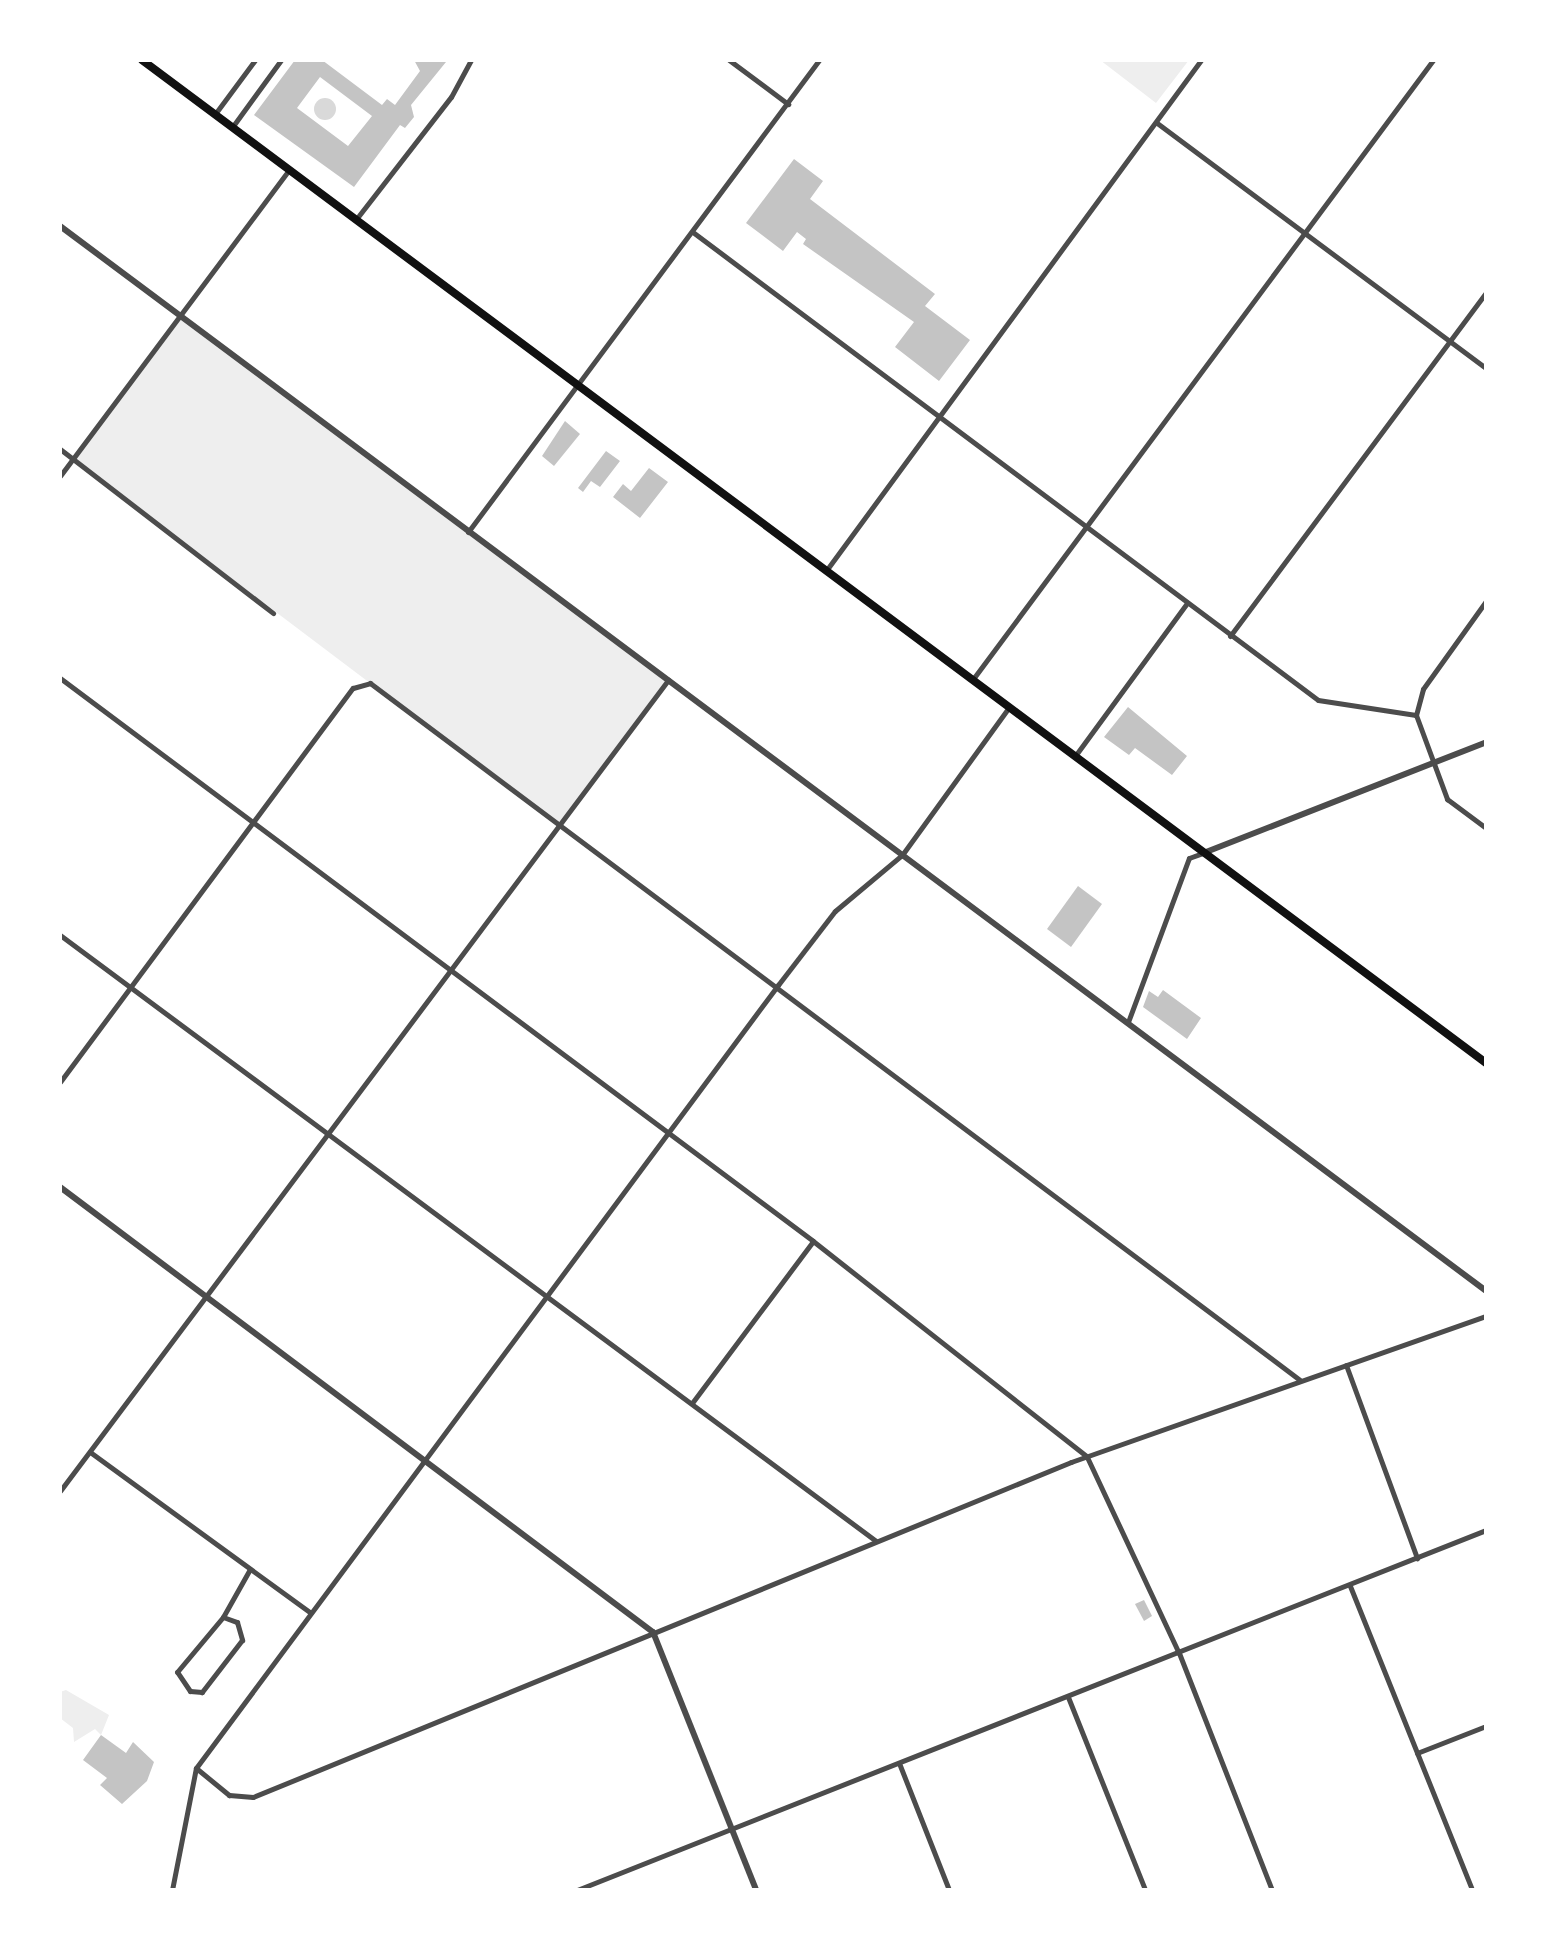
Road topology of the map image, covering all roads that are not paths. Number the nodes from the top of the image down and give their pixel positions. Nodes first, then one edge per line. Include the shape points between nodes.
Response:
1 (142, 60) edge
2 (255, 60) edge
3 (281, 60) edge
4 (471, 60) edge
5 (729, 60) edge
6 (818, 60) edge
7 (1201, 60) edge
8 (1432, 60) edge
9 (788, 104) junction
10 (214, 114) junction
11 (1157, 123) junction
12 (232, 127) junction
13 (289, 170) junction
14 (355, 221) junction
15 (60, 226) edge
16 (1305, 232) junction
17 (694, 233) junction
18 (1486, 292) edge
19 (181, 316) junction
20 (1450, 341) junction
21 (1486, 368) edge
22 (579, 384) junction
23 (940, 415) junction
24 (60, 449) edge
25 (73, 458) junction
26 (60, 476) edge
27 (1084, 526) junction
28 (468, 532) junction
29 (828, 568) junction
30 (1486, 601) edge
31 (1186, 603) junction
32 (273, 613) dead end
33 (1230, 636) junction
34 (60, 678) edge
35 (973, 679) junction
36 (668, 680) junction
37 (1009, 707) junction
38 (1416, 715) junction
39 (1486, 742) edge
40 (1075, 756) junction
41 (1429, 764) junction
42 (251, 822) junction
43 (558, 825) junction
44 (1486, 828) edge
45 (1206, 852) junction
46 (902, 854) junction
47 (60, 935) edge
48 (450, 970) junction
49 (778, 985) junction
50 (129, 986) junction
51 (1128, 1022) junction
52 (1486, 1063) edge
53 (60, 1082) edge
54 (326, 1133) junction
55 (670, 1134) junction
56 (60, 1187) edge
57 (813, 1242) junction
58 (1486, 1291) edge
59 (204, 1296) junction
60 (547, 1298) junction
61 (1486, 1316) edge
62 (1346, 1365) junction
63 (1300, 1380) junction
64 (692, 1403) junction
65 (90, 1452) junction
66 (1087, 1456) junction
67 (424, 1460) junction
68 (60, 1492) edge
69 (1486, 1530) edge
70 (877, 1542) junction
71 (1418, 1558) junction
72 (250, 1569) junction
73 (1350, 1586) junction
74 (311, 1613) junction
75 (222, 1617) junction
76 (653, 1632) junction
77 (1179, 1653) junction
78 (1068, 1697) junction
79 (1486, 1726) edge
80 (1417, 1753) junction
81 (899, 1762) junction
82 (196, 1768) junction
83 (732, 1828) junction
84 (172, 1890) edge
85 (577, 1890) edge
86 (756, 1890) edge
87 (949, 1890) edge
88 (1145, 1890) edge
89 (1272, 1890) edge
90 (1472, 1890) edge

1 - 10 main road
2 - 10 street
3 - 12 street
4 - 14 street via 451,97
5 - 9 street
6 - 9 street
7 - 11 street
8 - 16 street
9 - 17 street
10 - 12 main road
11 - 16 street
11 - 23 street
12 - 13 main road
13 - 14 main road
13 - 19 street
14 - 22 main road
15 - 19 street
16 - 20 street
16 - 27 street
17 - 22 street
17 - 23 street
18 - 20 street
19 - 25 street
19 - 28 street
20 - 21 street
20 - 33 street
22 - 28 street
22 - 29 main road
23 - 27 street
23 - 29 street
24 - 25 street
25 - 26 street
25 - 32 street
27 - 31 street
27 - 35 street
28 - 36 street
29 - 35 main road
30 - 38 street via 1423,689
31 - 33 street
31 - 40 street
33 - 38 street via 1318,700
34 - 42 street
35 - 37 main road
36 - 43 street
36 - 46 street
37 - 40 main road
37 - 46 street
38 - 41 street
39 - 41 street
40 - 45 main road
41 - 44 street via 1447,798
41 - 45 street
42 - 43 street via 353,688 370,683
42 - 48 street
42 - 50 street
43 - 48 street
43 - 49 street
45 - 51 street via 1189,858
45 - 52 main road
46 - 49 street via 835,912
46 - 51 street
47 - 50 street
48 - 54 street
48 - 55 street
49 - 55 street
49 - 63 street
50 - 53 street
50 - 54 street
51 - 58 street
54 - 59 street
54 - 60 street
55 - 57 street
55 - 60 street
56 - 59 street
57 - 64 street
57 - 66 street
59 - 65 street
59 - 67 street
60 - 64 street
60 - 67 street
61 - 62 street
62 - 63 street
62 - 71 street
63 - 66 street
64 - 70 street
65 - 68 street
65 - 72 street
66 - 70 street
66 - 77 street
67 - 74 street
67 - 76 street
69 - 71 street
70 - 76 street
71 - 73 street
72 - 74 street
72 - 75 street
73 - 77 street
73 - 80 street
74 - 82 street
75 - 75 street via 177,1672 190,1692 202,1692 242,1640 237,1622
76 - 82 street via 254,1798 229,1796
76 - 83 street
77 - 78 street
77 - 89 street
78 - 81 street
78 - 88 street
79 - 80 street
80 - 90 street
81 - 83 street
81 - 87 street
82 - 84 street
83 - 85 street
83 - 86 street

